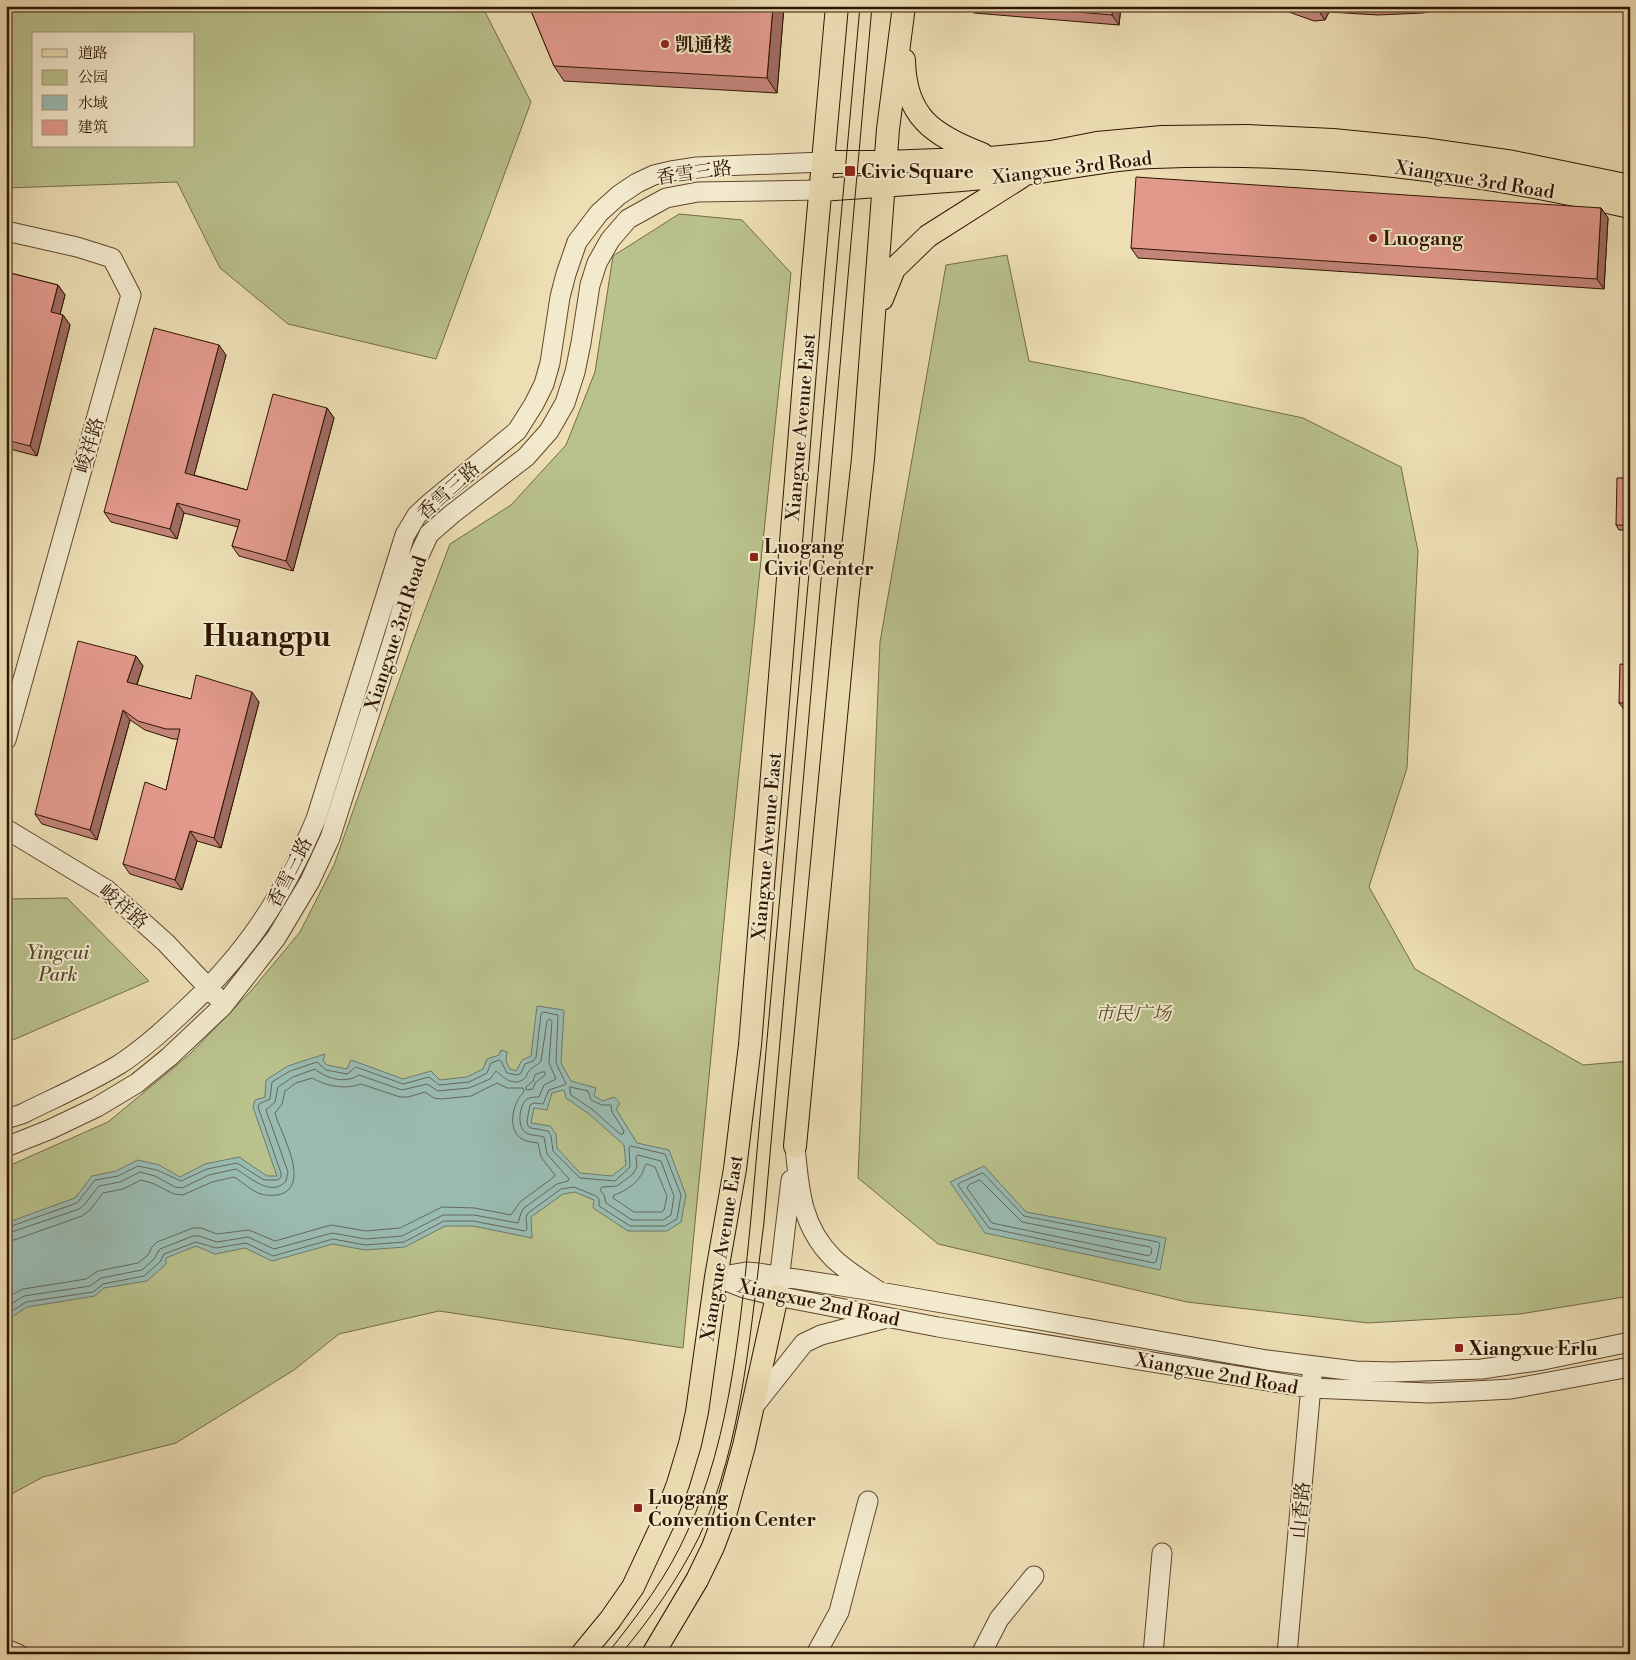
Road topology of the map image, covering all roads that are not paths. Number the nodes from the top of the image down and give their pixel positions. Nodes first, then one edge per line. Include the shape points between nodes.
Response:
1 (837, 6) edge
2 (904, 12) edge
3 (990, 158) junction
4 (823, 162) junction
5 (886, 162) junction
6 (1026, 174) junction
7 (884, 185) junction
8 (1630, 186) edge
9 (821, 190) junction
10 (1630, 208) edge
11 (6, 231) edge
12 (872, 341) junction
13 (6, 740) edge
14 (6, 829) edge
15 (210, 988) junction
16 (224, 1006) junction
17 (6, 1119) edge
18 (795, 1146) junction
19 (6, 1147) edge
20 (716, 1277) junction
21 (779, 1287) junction
22 (880, 1292) junction
23 (890, 1317) junction
24 (1630, 1342) edge
25 (1313, 1366) junction
26 (1630, 1367) edge
27 (1311, 1388) junction
28 (754, 1406) junction
29 (868, 1501) dead end
30 (1162, 1553) dead end
31 (1034, 1576) dead end
32 (6, 1649) edge
33 (18, 1654) edge
34 (582, 1654) edge
35 (653, 1654) edge
36 (816, 1654) edge
37 (982, 1654) edge
38 (1153, 1654) edge
39 (1287, 1654) edge

1 - 4 main road, Xiangxue Avenue East
2 - 3 main road via 904,75 915,110 938,134
2 - 5 main road via 892,91
3 - 5 main road, Xiangxue 3rd Road
3 - 8 main road, Xiangxue 3rd Road via 1162,137 1256,136 1422,149 1513,162
4 - 5 main road, Xiangxue 3rd Road
4 - 9 main road, Xiangxue Avenue East
4 - 15 street, 香雪三路 via 697,167 654,175 619,195 599,213 578,242 566,274 550,363 534,404 517,431 417,515 405,535 316,819 299,859 268,914
5 - 7 main road
6 - 7 main road, Xiangxue 3rd Road
6 - 10 main road, Xiangxue 3rd Road via 1153,157 1304,157 1405,166 1505,182
6 - 12 main road via 943,225 905,257 894,269 883,294
7 - 9 main road, Xiangxue 3rd Road
7 - 12 main road
9 - 16 street, Xiangxue 3rd Road via 698,192 666,198 628,219 610,240 597,263 590,285 575,372 565,403 549,430 526,457 430,534 414,566 330,838 310,881 276,938
9 - 20 main road, Xiangxue Avenue East via 750,1045
11 - 13 street, 峻祥路 via 112,258 131,295
12 - 18 main road
14 - 15 street, 峻祥路 via 107,890 166,942
15 - 16 street, 峻祥路
15 - 17 street, 香雪三路 via 156,1038 120,1064
16 - 19 street, Xiangxue 3rd Road via 137,1083 97,1107
18 - 21 street
18 - 22 street via 801,1200 813,1233 833,1259
20 - 21 street, Xiangxue 2nd Road via 744,1288
20 - 34 main road, Xiangxue Avenue East via 697,1412 678,1484 664,1523 633,1587
21 - 22 street, Xiangxue 2nd Road
21 - 23 street, Xiangxue 2nd Road
21 - 28 main road
22 - 25 street, Xiangxue 2nd Road
23 - 27 street, Xiangxue 2nd Road
23 - 28 street via 821,1334 804,1343
24 - 25 street, Xiangxue 2nd Road via 1482,1369 1393,1372
25 - 27 street, 山香路
26 - 27 street, Xiangxue 2nd Road via 1511,1389 1429,1393
27 - 39 street, 山香路
28 - 35 main road via 735,1481 713,1547
29 - 36 street via 839,1612
30 - 38 street
31 - 37 street via 999,1619
32 - 33 street

